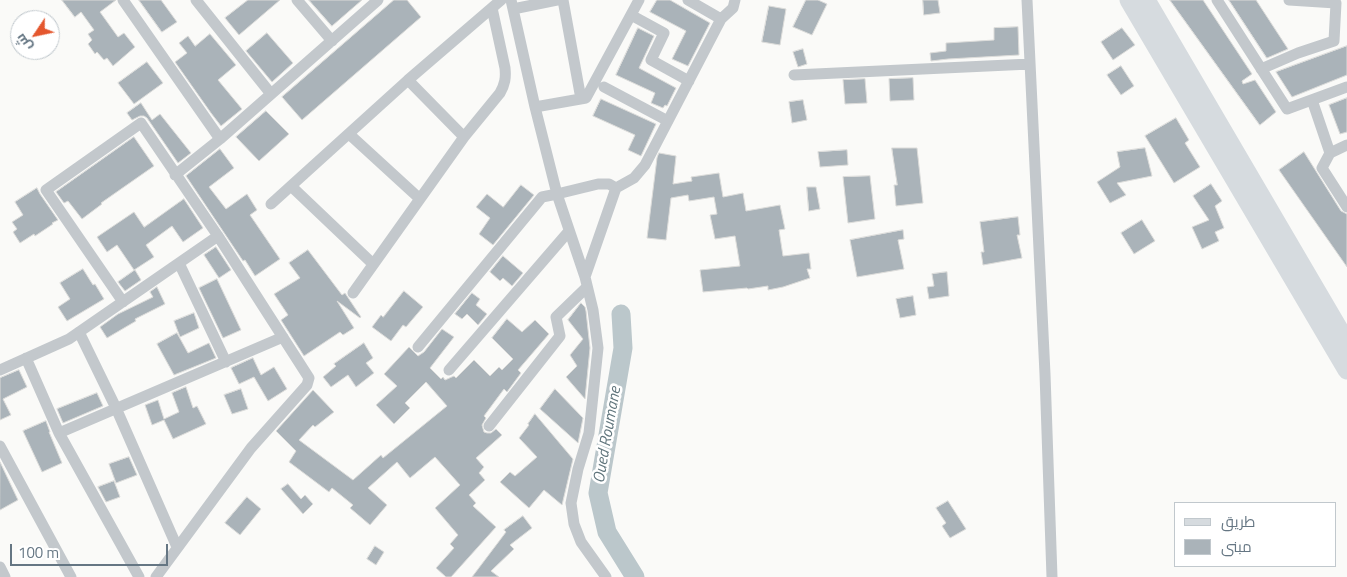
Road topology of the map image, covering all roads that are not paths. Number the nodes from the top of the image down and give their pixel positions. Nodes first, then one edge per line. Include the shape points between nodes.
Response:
1 (196, 0) edge
2 (297, 0) edge
3 (378, 0) edge
4 (501, 0) edge
5 (557, 0) edge
6 (563, 0) edge
7 (639, 0) edge
8 (688, 0) edge
9 (734, 0) edge
10 (1027, 0) edge
11 (1129, 0) edge
12 (1146, 0) edge
13 (1217, 0) edge
14 (1289, 0) edge
15 (126, 1) edge
16 (512, 5) edge
17 (492, 8) junction
18 (630, 15) junction
19 (721, 19) junction
20 (332, 41) junction
21 (1030, 64) junction
22 (1261, 69) junction
23 (794, 75) dead end
24 (408, 80) junction
25 (689, 81) junction
26 (604, 87) dead end
27 (1347, 87) edge
28 (271, 94) junction
29 (581, 99) junction
30 (1312, 100) junction
31 (535, 107) junction
32 (668, 121) junction
33 (349, 134) junction
34 (464, 137) junction
35 (220, 139) junction
36 (1347, 145) edge
37 (1330, 153) junction
38 (175, 175) junction
39 (291, 186) junction
40 (616, 188) junction
41 (557, 194) junction
42 (420, 199) junction
43 (271, 204) dead end
44 (1347, 207) edge
45 (569, 231) junction
46 (218, 236) junction
47 (180, 263) junction
48 (373, 264) junction
49 (586, 282) junction
50 (353, 292) dead end
51 (123, 302) junction
52 (79, 332) junction
53 (283, 337) junction
54 (1347, 343) edge
55 (418, 346) dead end
56 (26, 358) junction
57 (226, 362) junction
58 (0, 370) edge
59 (449, 370) dead end
60 (1347, 370) edge
61 (116, 408) junction
62 (490, 426) dead end
63 (59, 432) junction
64 (0, 446) edge
65 (178, 547) junction
66 (0, 567) edge
67 (5, 577) edge
68 (71, 577) edge
69 (139, 577) edge
70 (156, 577) edge
71 (606, 577) edge
72 (1052, 577) edge

1 - 28 street
2 - 20 street
3 - 20 street
4 - 17 street
5 - 16 street
6 - 29 street
7 - 18 street
8 - 19 street
9 - 19 street via 733,8
10 - 21 street
11 - 60 main road
12 - 54 main road
13 - 22 street
14 - 22 street via 1336,3 1334,41
15 - 35 street
16 - 31 street
17 - 24 street
17 - 34 street via 506,77 500,93
18 - 25 street via 664,33 651,60
18 - 29 street via 586,98
19 - 25 street
20 - 28 street
21 - 23 street
21 - 72 street
22 - 30 street via 1287,109
24 - 33 street
24 - 34 street
25 - 32 street
26 - 32 street
27 - 30 street
28 - 35 street
29 - 31 street
30 - 37 street
31 - 41 street
32 - 40 street via 645,165 634,178
33 - 39 street
33 - 42 street
34 - 42 street
35 - 38 street
36 - 37 street
37 - 44 street via 1322,168
38 - 46 street
38 - 51 street via 140,123 46,190
39 - 43 street
39 - 48 street
40 - 41 street via 598,184
40 - 49 street
41 - 45 street
41 - 55 street via 542,197
42 - 48 street
45 - 49 street
45 - 59 street
46 - 47 street
46 - 53 street
47 - 51 street
47 - 57 street
48 - 50 street
49 - 62 street via 556,316 560,336
49 - 71 street via 598,348 589,433 571,503 581,542
51 - 52 street
52 - 56 street
52 - 61 street
53 - 57 street
53 - 65 street via 309,382 251,448
56 - 58 street
56 - 63 street
57 - 61 street
61 - 63 street
61 - 65 street
63 - 69 street
64 - 68 street
65 - 70 street
66 - 67 street

